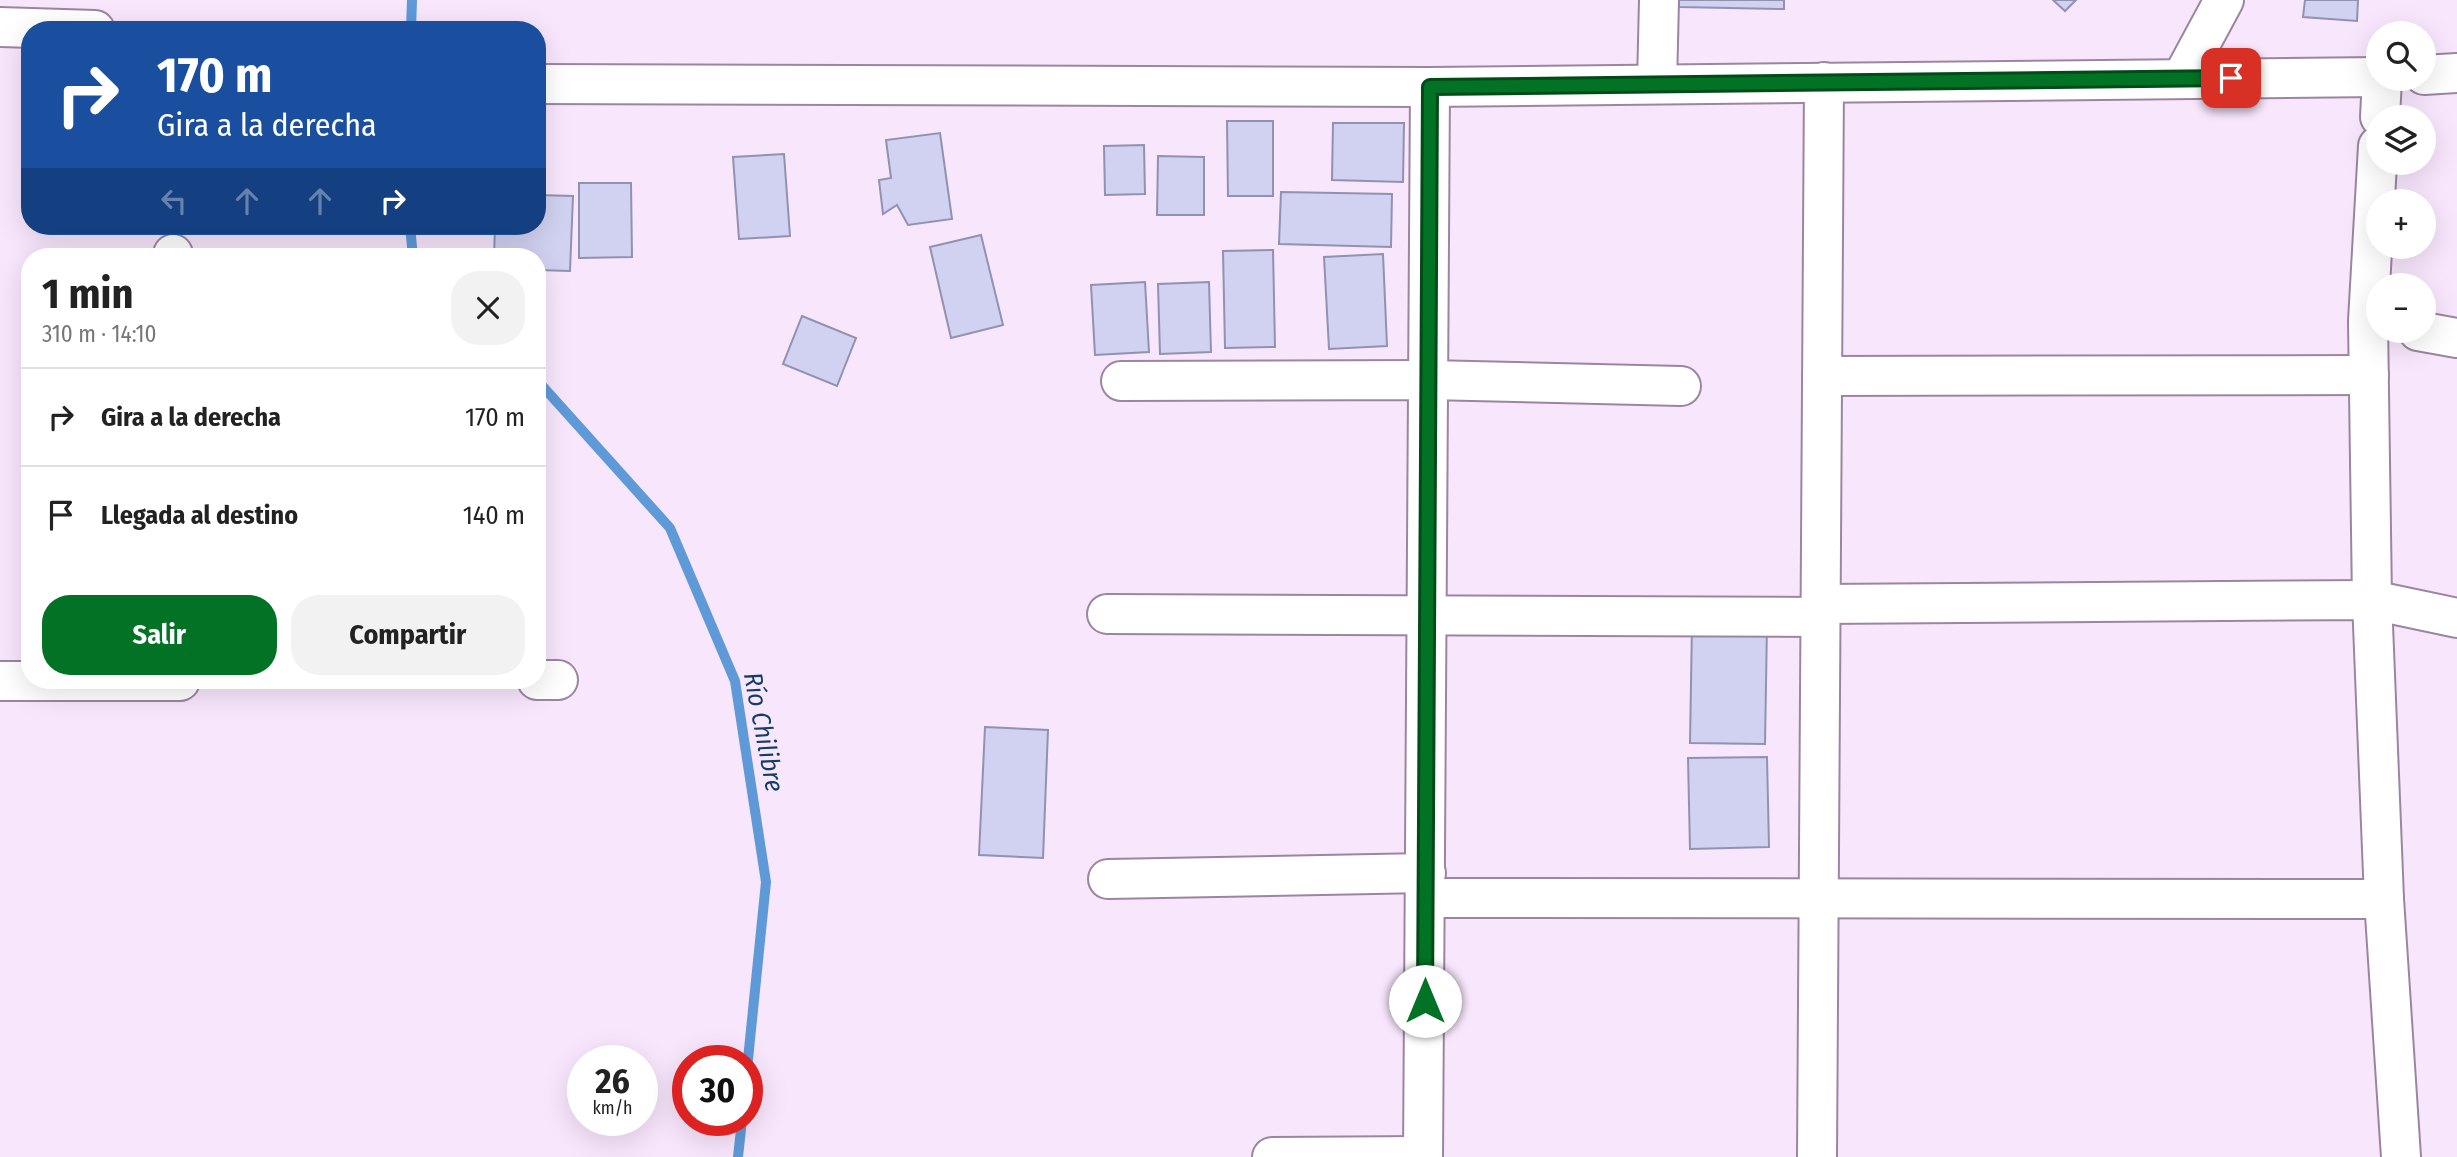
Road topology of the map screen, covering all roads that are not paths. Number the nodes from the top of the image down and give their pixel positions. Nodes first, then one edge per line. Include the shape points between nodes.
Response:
1 (1659, 0) edge
2 (2224, 0) edge
3 (0, 27) edge
4 (21, 28) edge
5 (2457, 73) edge
6 (2436, 74) edge
7 (2182, 78) junction
8 (2366, 78) edge
9 (1824, 82) junction
10 (546, 84) edge
11 (1657, 84) junction
12 (1430, 87) junction
13 (2377, 175) edge
14 (2374, 273) edge
15 (2436, 334) edge
16 (2457, 338) edge
17 (2371, 343) edge
18 (2369, 375) junction
19 (1822, 376) junction
20 (1429, 380) junction
21 (1121, 381) dead end
22 (1681, 386) dead end
23 (2372, 600) junction
24 (1821, 611) junction
25 (1107, 614) dead end
26 (1427, 616) junction
27 (2457, 618) edge
28 (0, 681) edge
29 (21, 681) edge
30 (1108, 879) dead end
31 (1426, 886) junction
32 (1819, 898) junction
33 (2384, 899) junction
34 (1423, 1156) edge
35 (1272, 1157) edge
36 (1817, 1157) edge
37 (2401, 1157) edge

1 - 11 street
2 - 7 street
3 - 4 street
5 - 6 street
7 - 8 street
7 - 9 street
9 - 11 street
9 - 19 street
10 - 12 street
11 - 12 street
12 - 20 street
13 - 14 street
15 - 16 street
17 - 18 street
18 - 19 street
18 - 23 street
19 - 24 street
20 - 21 street
20 - 22 street
20 - 26 street
23 - 24 street
23 - 27 street
23 - 33 street
24 - 26 street
24 - 32 street
25 - 26 street
26 - 31 street
28 - 29 street
30 - 31 street
31 - 32 street
31 - 34 street
32 - 33 street
32 - 36 street
33 - 37 street
34 - 35 street

